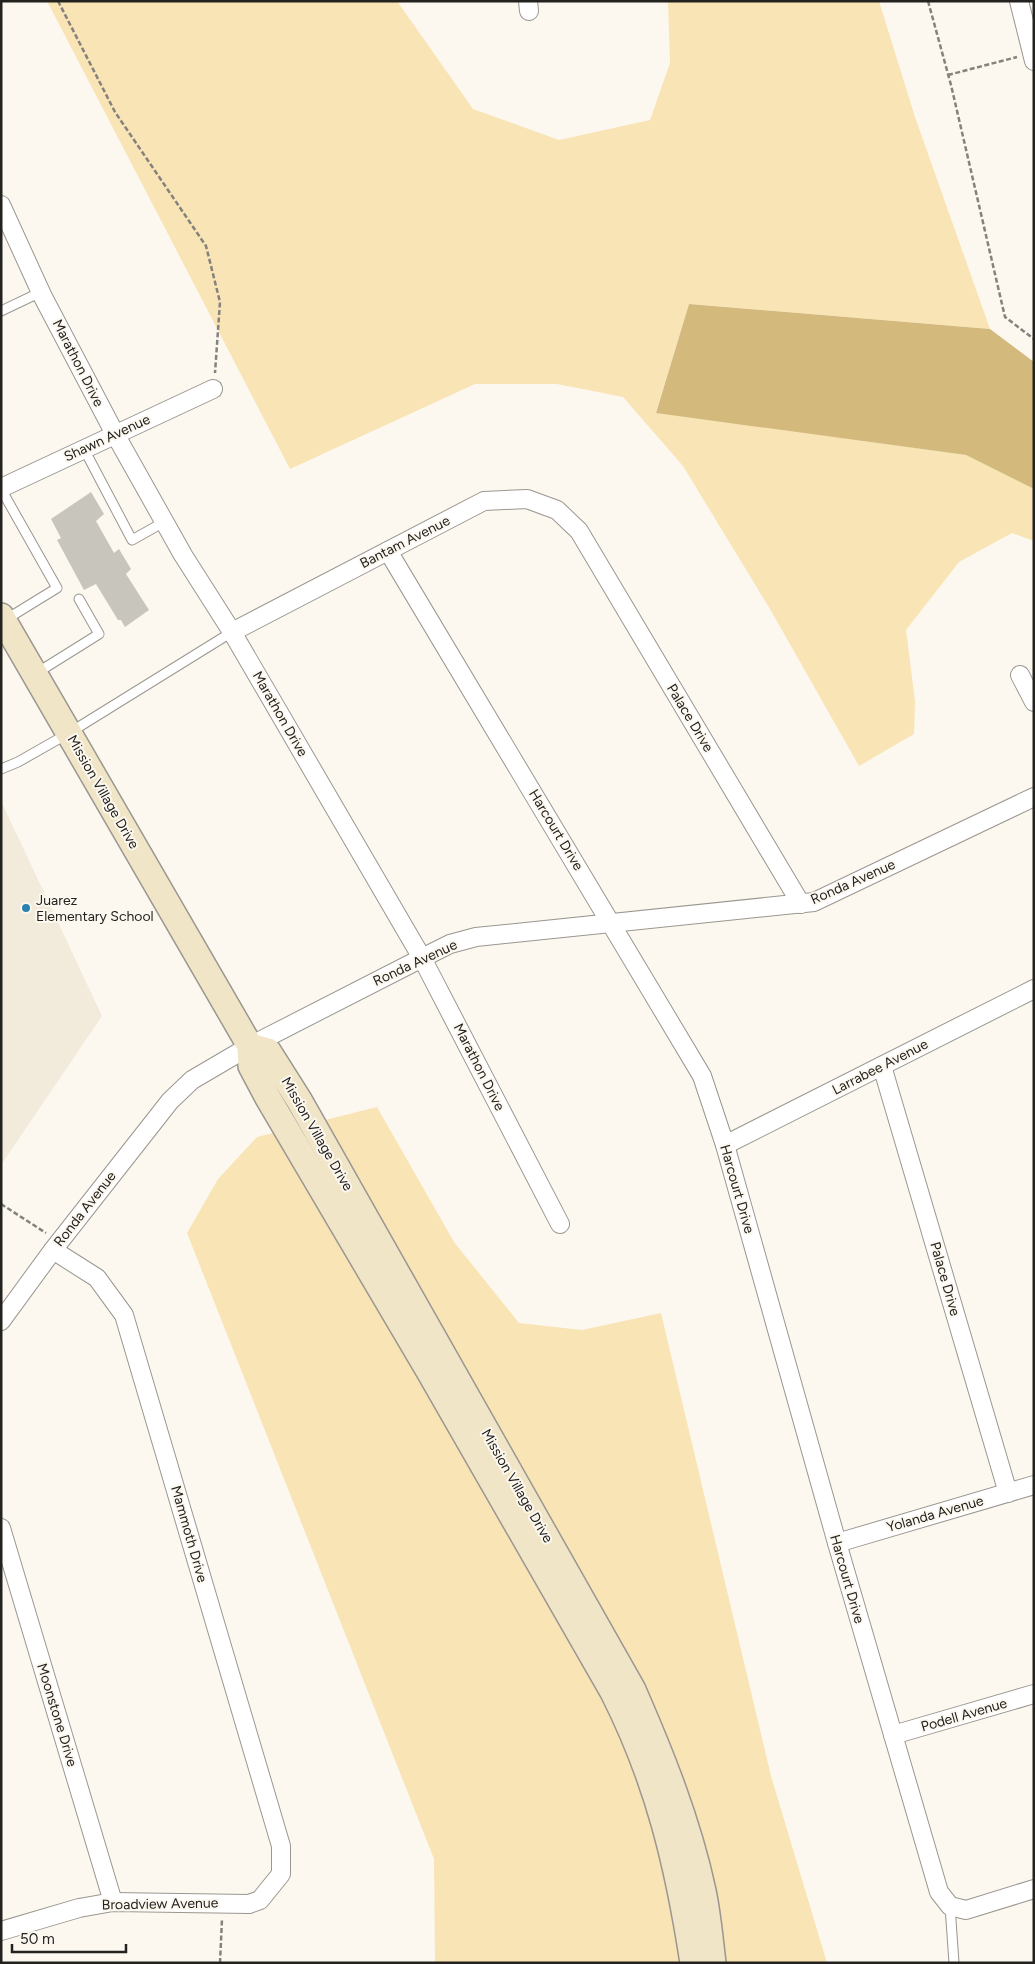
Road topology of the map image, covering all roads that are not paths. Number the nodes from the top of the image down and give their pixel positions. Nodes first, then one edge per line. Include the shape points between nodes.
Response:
1 (1019, 1) edge
2 (1033, 57) edge
3 (1, 204) edge
4 (41, 292) junction
5 (1, 311) edge
6 (213, 390) road end
7 (115, 434) junction
8 (84, 449) junction
9 (1, 488) edge
10 (164, 522) junction
11 (579, 531) joint
12 (388, 550) junction
13 (79, 599) dead end
14 (3, 618) edge
15 (232, 632) junction
16 (35, 674) junction
17 (1020, 675) dead end
18 (1034, 702) edge
19 (69, 733) junction
20 (1, 769) edge
21 (1034, 797) edge
22 (801, 904) junction
23 (612, 923) junction
24 (422, 958) junction
25 (1034, 989) edge
26 (250, 1046) junction
27 (882, 1066) junction
28 (725, 1145) junction
29 (560, 1224) dead end
30 (56, 1246) junction
31 (1, 1321) edge
32 (1034, 1485) edge
33 (1008, 1493) junction
34 (1, 1528) edge
35 (837, 1543) junction
36 (1034, 1694) edge
37 (893, 1735) junction
38 (281, 1846) joint
39 (1034, 1889) edge
40 (113, 1902) junction
41 (950, 1906) junction
42 (1, 1931) edge
43 (693, 1963) edge
44 (713, 1963) edge
45 (954, 1963) edge

1 - 2 street
3 - 4 street, Marathon Drive
4 - 5 lane
4 - 7 street, Marathon Drive
6 - 7 street, Shawn Avenue
7 - 8 street, Shawn Avenue
7 - 10 street, Marathon Drive
8 - 9 street, Shawn Avenue
8 - 10 lane via 132,540
9 - 14 lane via 57,588
10 - 15 street, Marathon Drive
11 - 12 street, Bantam Avenue via 557,510 527,499 484,501
11 - 22 street, Palace Drive
12 - 15 street, Bantam Avenue
12 - 23 street, Harcourt Drive
13 - 16 lane via 99,634
14 - 16 main road, Mission Village Drive
15 - 19 lane
15 - 24 street, Marathon Drive
16 - 19 main road, Mission Village Drive
17 - 18 street
19 - 20 lane
19 - 26 main road, Mission Village Drive
21 - 22 street, Ronda Avenue via 814,902
22 - 23 street, Ronda Avenue
23 - 24 street, Ronda Avenue via 476,937 450,944
23 - 28 street, Harcourt Drive via 702,1076
24 - 26 street, Ronda Avenue
24 - 29 street, Marathon Drive
25 - 27 street, Larrabee Avenue
26 - 30 street, Ronda Avenue via 192,1080 170,1101
26 - 43 main road, Mission Village Drive via 251,1066 268,1098 430,1373 626,1718 664,1820 682,1896
26 - 44 main road, Mission Village Drive via 268,1051 299,1100 633,1690 681,1813 703,1892
27 - 28 street, Larrabee Avenue
27 - 33 street, Palace Drive
28 - 35 street, Harcourt Drive
30 - 31 street, Ronda Avenue
30 - 38 street, Mammoth Drive via 97,1278 124,1315
32 - 33 street, Yolanda Avenue
33 - 35 street, Yolanda Avenue
34 - 40 street, Moonstone Drive
35 - 37 street, Harcourt Drive
36 - 37 street, Podell Avenue
37 - 41 street, Harcourt Drive via 939,1892
38 - 40 street, Broadview Avenue via 281,1874 260,1900 249,1904
39 - 41 street via 966,1910
40 - 42 street, Broadview Avenue via 79,1908
41 - 45 lane

